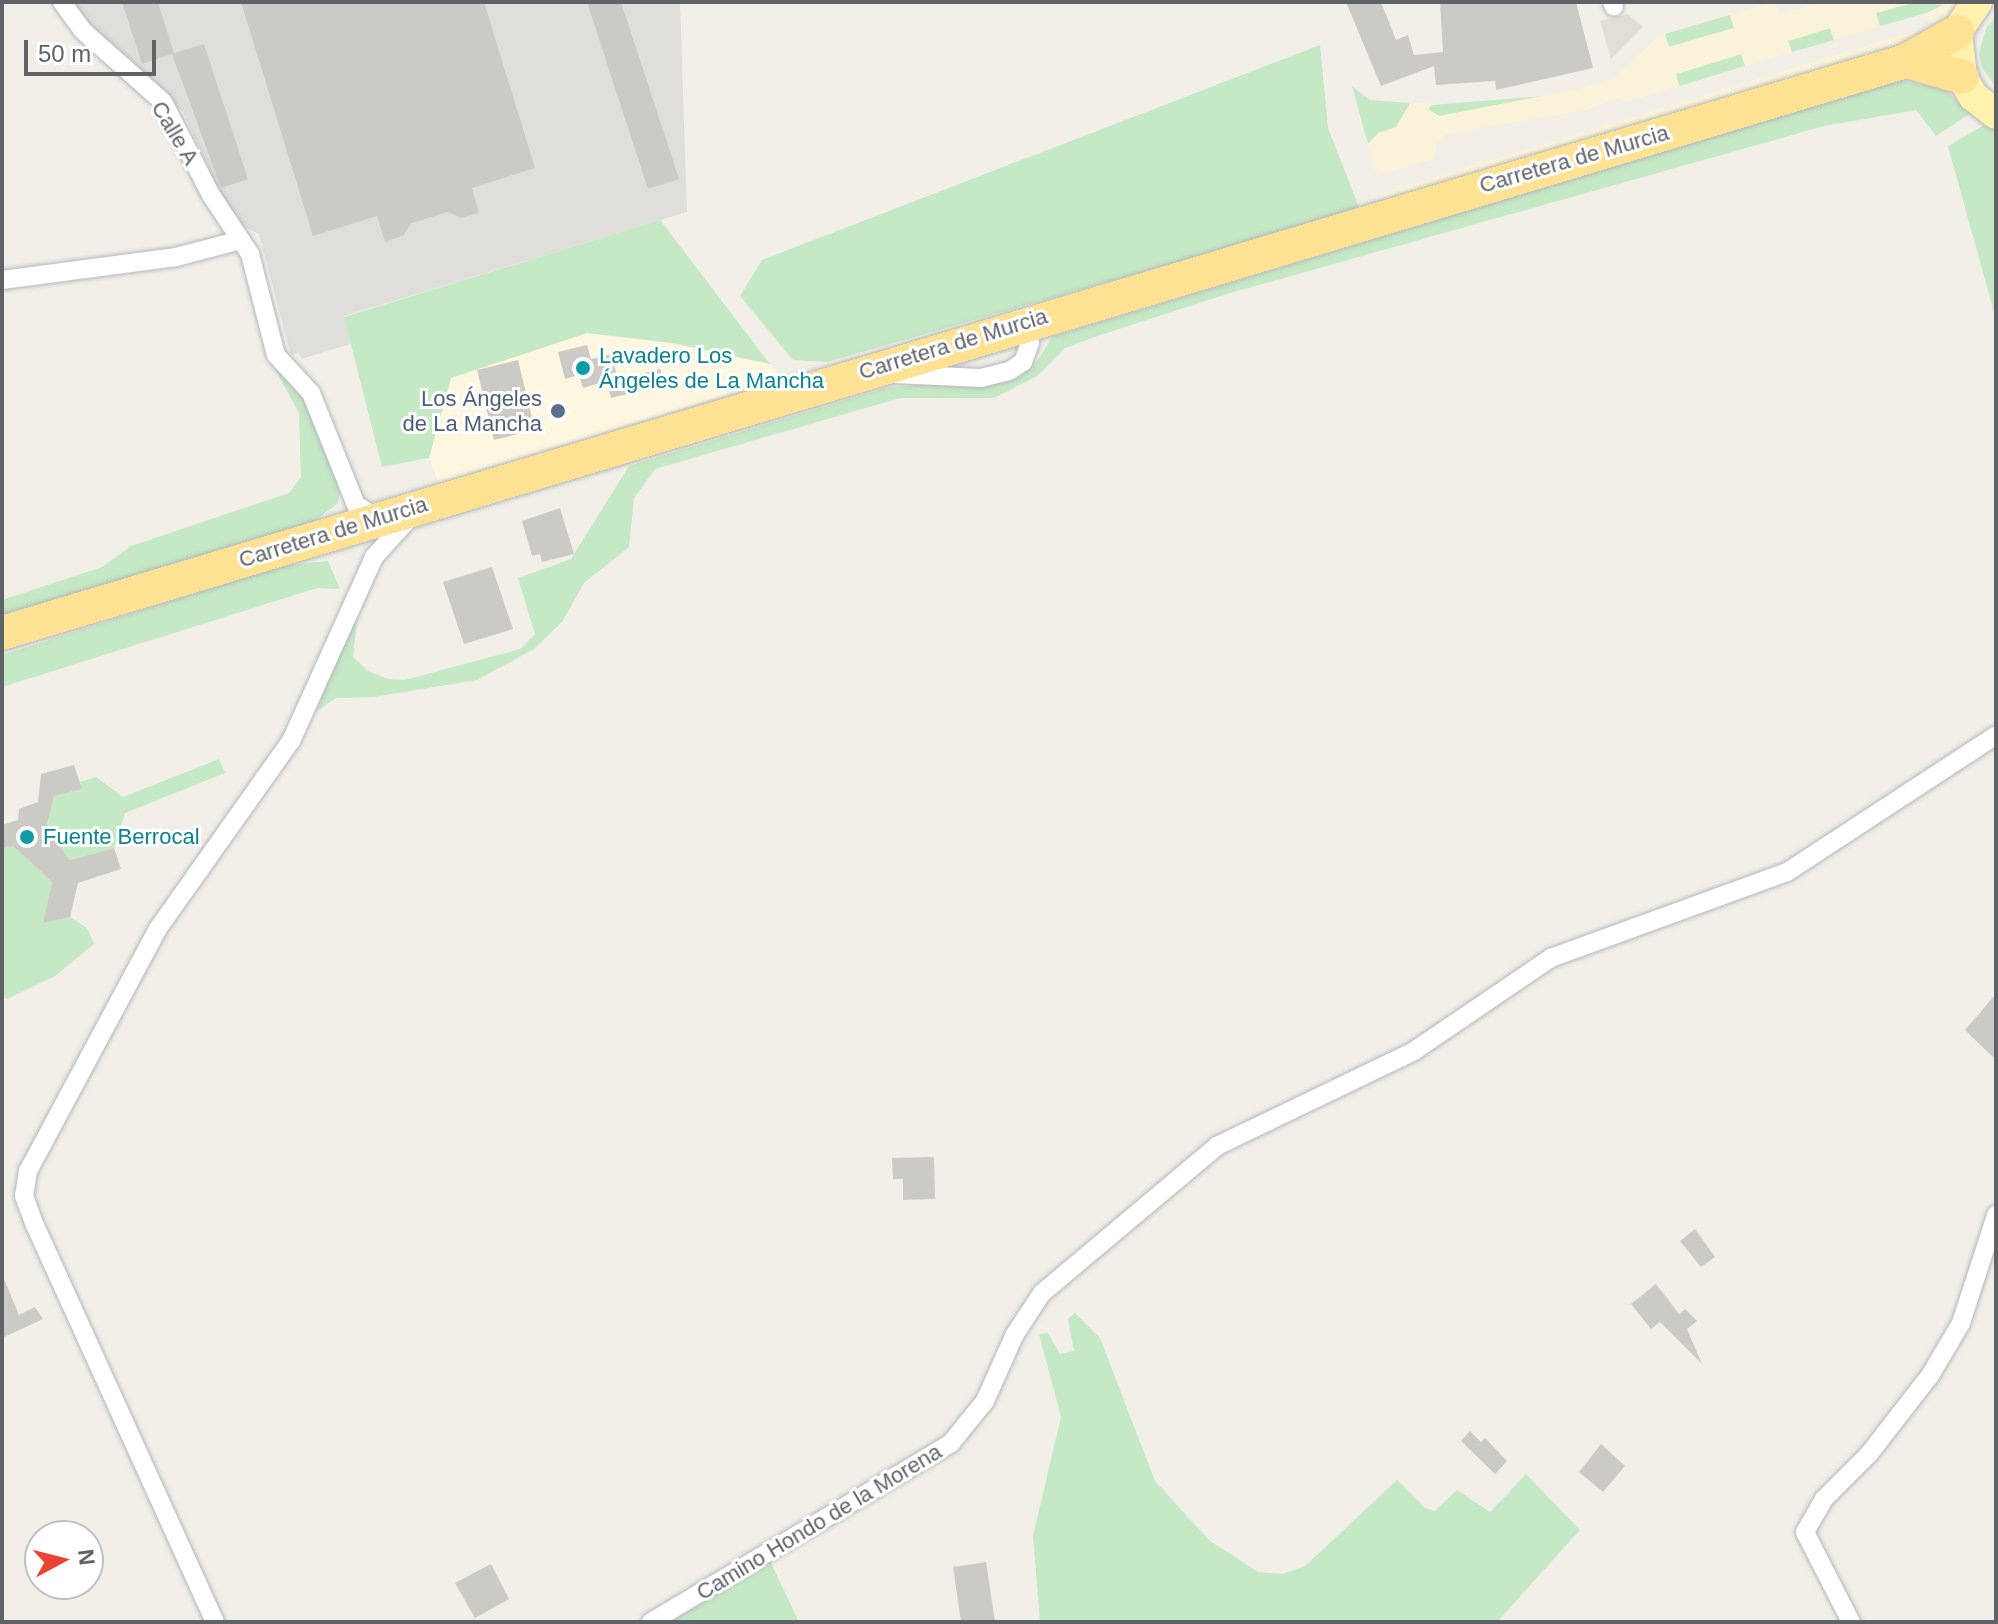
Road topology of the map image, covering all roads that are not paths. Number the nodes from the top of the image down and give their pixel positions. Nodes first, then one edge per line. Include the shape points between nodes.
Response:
1 (62, 2) edge
2 (1977, 2) edge
3 (1957, 32) junction
4 (1906, 61) junction
5 (1962, 77) junction
6 (1996, 114) edge
7 (241, 240) junction
8 (2, 280) edge
9 (421, 505) junction
10 (377, 518) junction
11 (2, 633) edge
12 (1996, 735) edge
13 (1996, 1215) edge
14 (215, 1622) edge
15 (651, 1622) edge
16 (1851, 1622) edge

1 - 7 street, Calle A via 82,30 163,102
2 - 3 main road
3 - 4 highway, Carretera de Murcia
3 - 5 main road
4 - 5 highway
4 - 9 highway, Carretera de Murcia
5 - 6 main road via 1973,96
7 - 8 street via 176,257
7 - 10 street, Calle A via 250,254 276,355 311,393 356,505
9 - 10 highway, Carretera de Murcia
9 - 14 street via 374,557 291,741 157,930 28,1171 24,1196 35,1226
10 - 11 highway, Carretera de Murcia
12 - 15 street, Camino Hondo de la Morena via 1787,872 1551,958 1414,1051 1217,1146 1042,1293 1015,1334 985,1401 951,1443
13 - 16 street via 1961,1323 1931,1374 1869,1454 1824,1499 1805,1532

